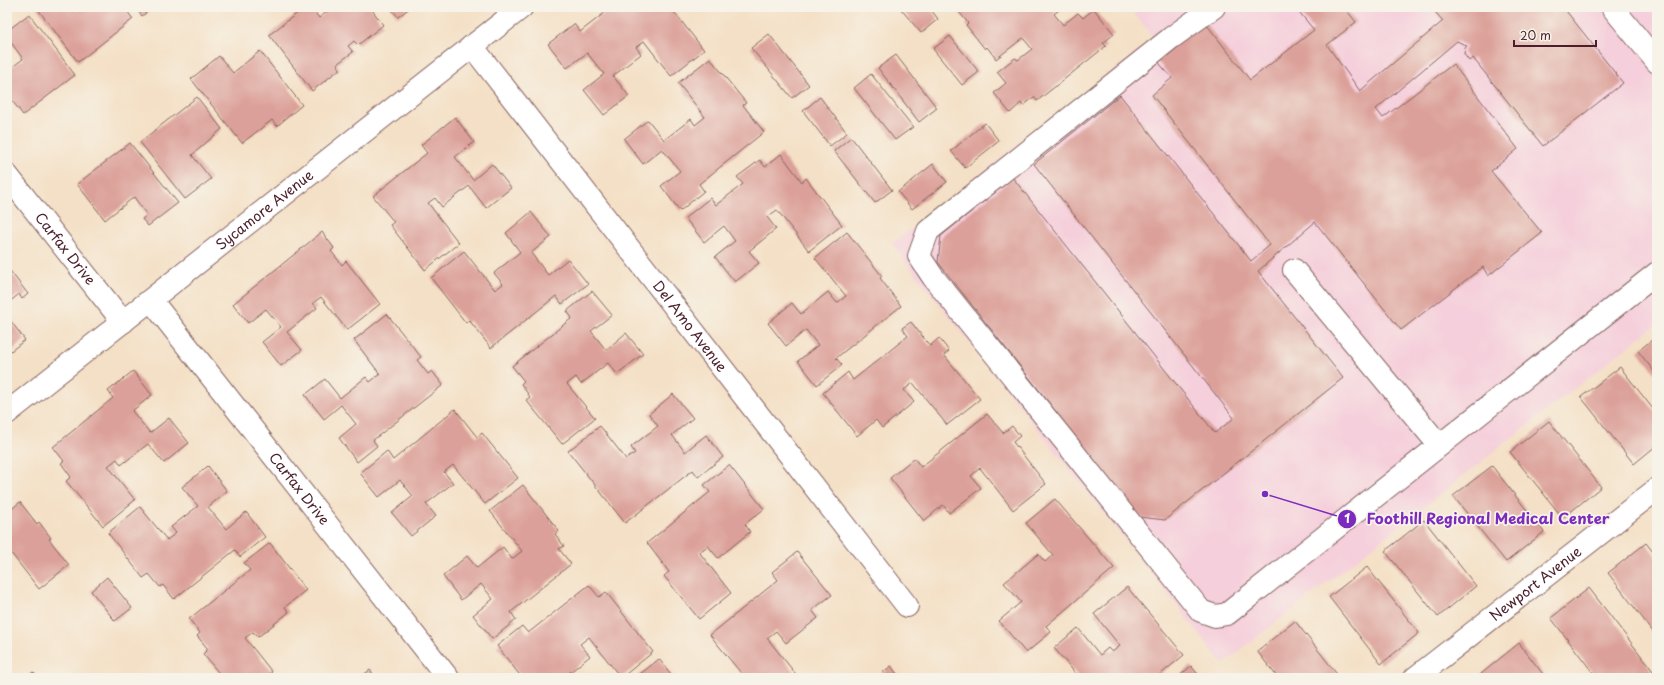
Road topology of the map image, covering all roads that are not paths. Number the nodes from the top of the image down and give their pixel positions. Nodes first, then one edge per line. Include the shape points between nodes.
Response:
1 (522, 7) edge
2 (1214, 7) edge
3 (1612, 7) edge
4 (472, 46) junction
5 (1657, 62) edge
6 (7, 175) edge
7 (1294, 270) dead end
8 (1657, 273) edge
9 (151, 300) junction
10 (123, 322) junction
11 (7, 413) edge
12 (1439, 445) junction
13 (1657, 489) edge
14 (907, 606) dead end
15 (448, 678) edge
16 (1415, 678) edge

1 - 4 street, Sycamore Avenue
2 - 12 street via 1171,38 928,231 919,256 933,278 1201,611 1215,616 1227,614
3 - 5 street
4 - 9 street, Sycamore Avenue
4 - 14 street, Del Amo Avenue
6 - 10 street, Carfax Drive
7 - 12 street
8 - 12 street
9 - 10 street, Sycamore Avenue
9 - 15 street, Carfax Drive
10 - 11 street, Sycamore Avenue
13 - 16 street, Newport Avenue

